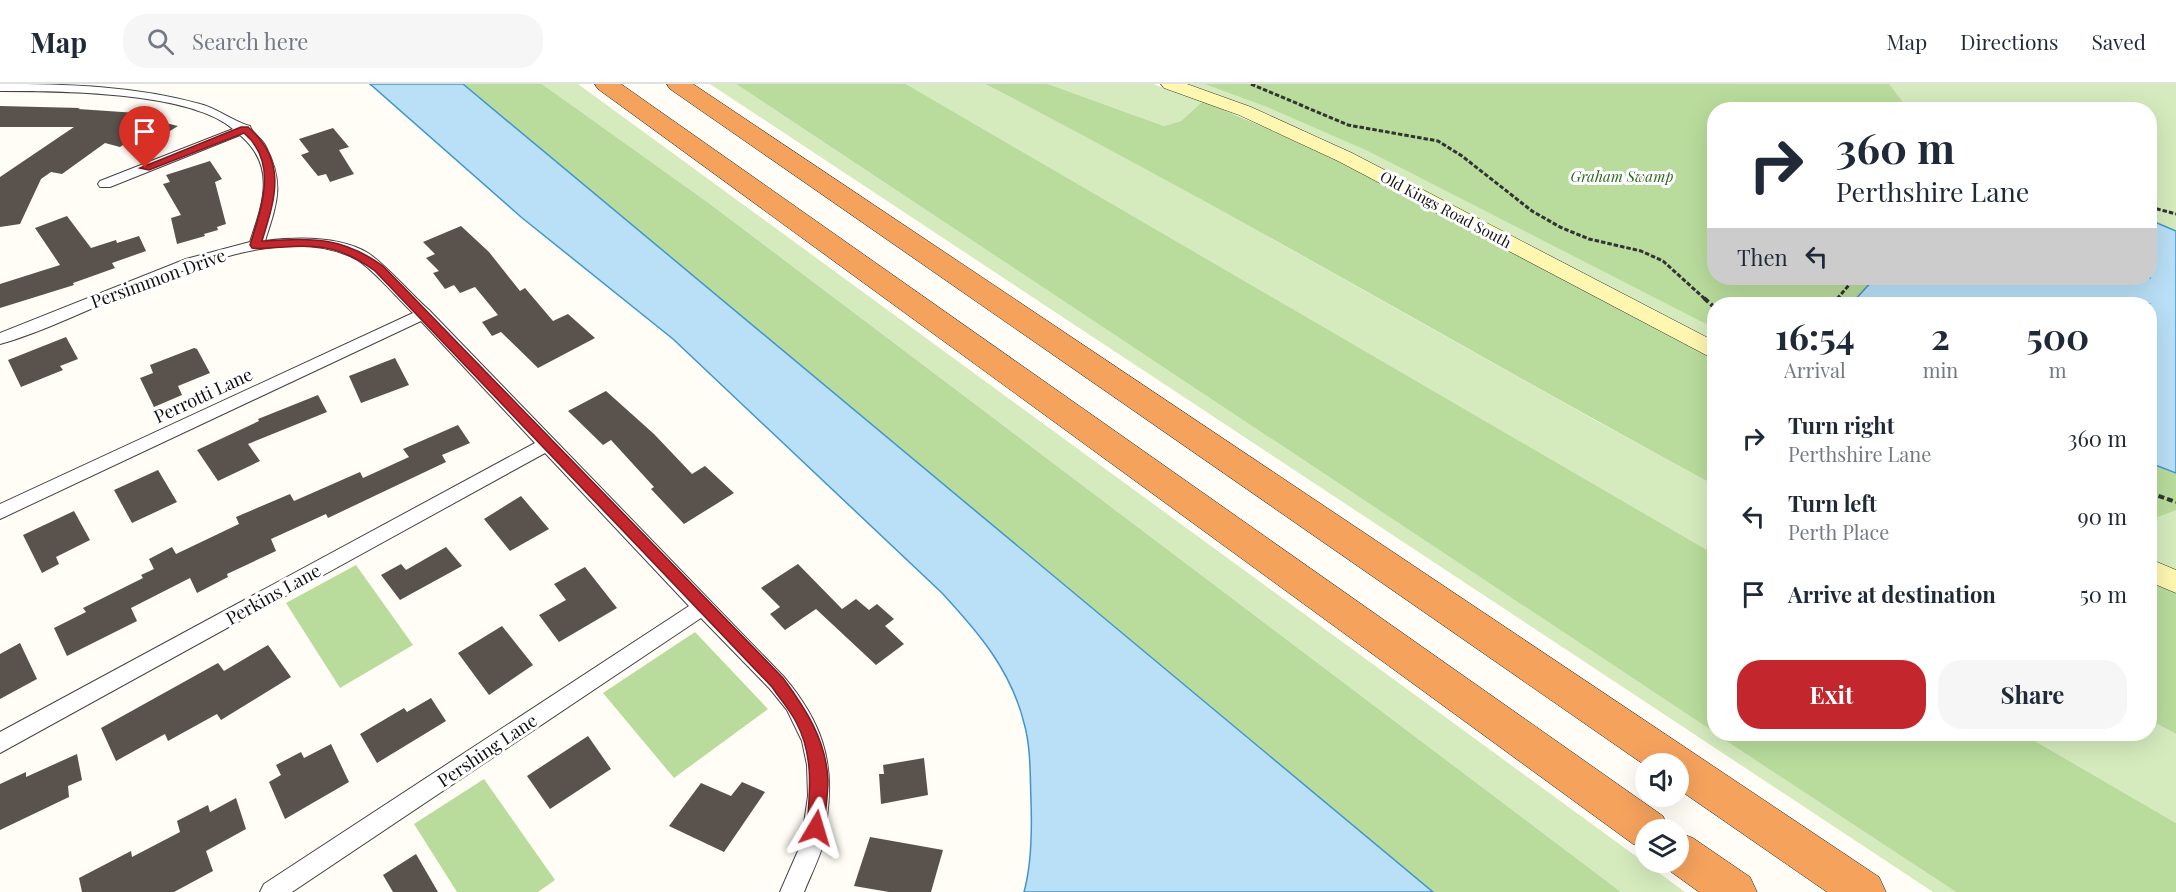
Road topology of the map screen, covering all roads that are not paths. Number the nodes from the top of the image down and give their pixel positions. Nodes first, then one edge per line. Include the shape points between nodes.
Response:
1 (606, 84) edge
2 (678, 84) edge
3 (1170, 84) edge
4 (0, 87) edge
5 (245, 129) junction
6 (105, 184) dead end
7 (256, 245) junction
8 (423, 314) junction
9 (0, 339) edge
10 (1707, 346) edge
11 (547, 444) junction
12 (0, 512) edge
13 (2157, 573) edge
14 (2176, 582) edge
15 (702, 607) junction
16 (0, 743) edge
17 (1659, 753) edge
18 (1689, 773) edge
19 (1635, 821) edge
20 (1689, 860) edge
21 (273, 892) edge
22 (792, 892) edge
23 (1735, 892) edge
24 (1864, 892) edge

1 - 19 highway
2 - 17 highway
3 - 10 street, Old Kings Road South via 1237,108 1336,153
4 - 5 street via 158,94 203,106
5 - 6 street
5 - 7 street via 262,147 271,174 269,200
7 - 8 street, Persimmon Drive via 324,243 351,250 379,269
7 - 9 street, Persimmon Drive via 191,262
8 - 11 street, Persimmon Drive
8 - 12 street, Perrotti Lane
11 - 15 street, Persimmon Drive
11 - 16 street, Perkins Lane
13 - 14 street
15 - 21 street, Pershing Lane
15 - 22 street, Persimmon Drive via 777,683 801,715 813,740 818,765 818,812 809,852
18 - 24 highway
20 - 23 highway

